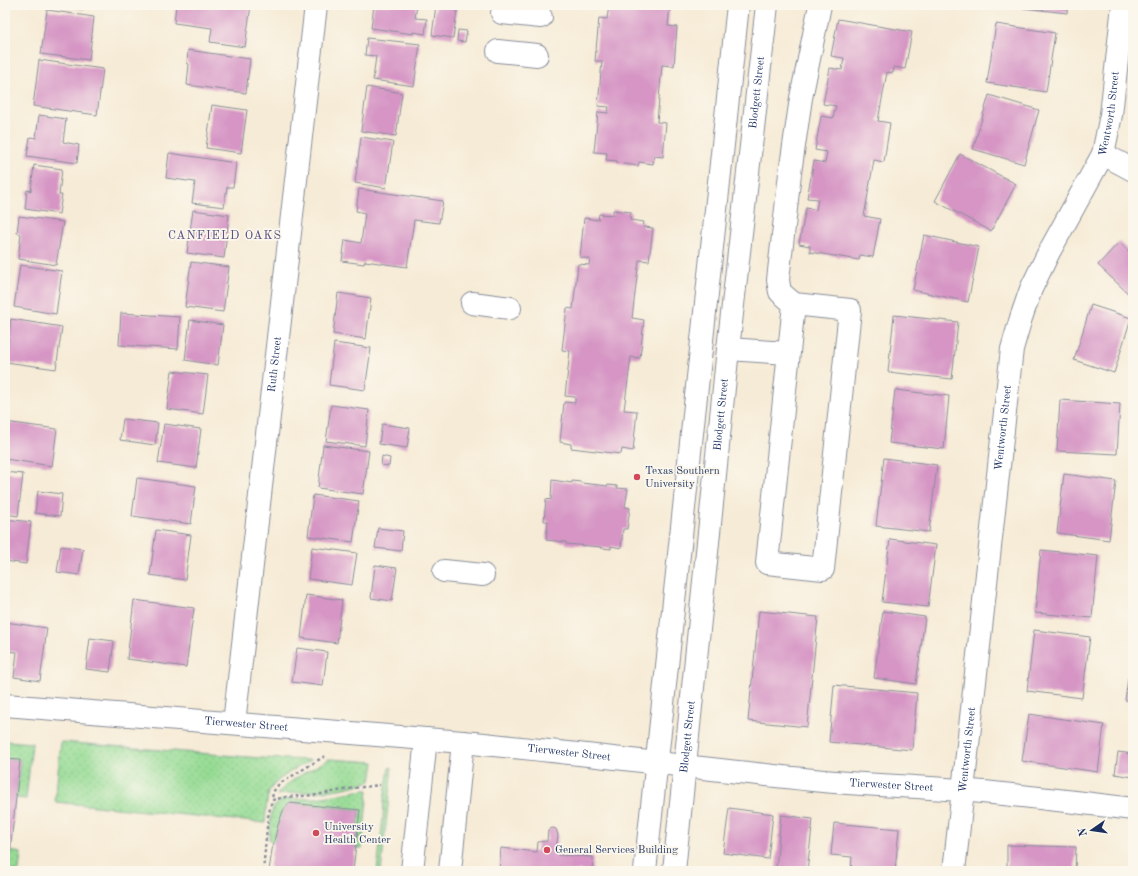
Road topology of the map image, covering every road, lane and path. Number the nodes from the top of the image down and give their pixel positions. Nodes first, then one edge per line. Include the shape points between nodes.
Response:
1 (316, 5) edge
2 (738, 5) edge
3 (767, 5) edge
4 (820, 5) edge
5 (1123, 5) edge
6 (502, 13) dead end
7 (541, 17) dead end
8 (498, 51) dead end
9 (537, 54) dead end
10 (1103, 154) junction
11 (1133, 170) edge
12 (472, 303) dead end
13 (794, 304) junction
14 (510, 308) dead end
15 (701, 346) junction
16 (728, 349) junction
17 (788, 353) junction
18 (444, 571) dead end
19 (482, 575) dead end
20 (5, 705) edge
21 (234, 723) junction
22 (426, 739) junction
23 (463, 742) junction
24 (325, 756) dead end
25 (657, 763) junction
26 (684, 765) junction
27 (380, 785) dead end
28 (963, 790) junction
29 (272, 800) junction
30 (1133, 809) edge
31 (263, 871) edge
32 (412, 871) edge
33 (450, 871) edge
34 (646, 871) edge
35 (674, 871) edge
36 (954, 871) edge

1 - 21 street, Ruth Street
2 - 15 street
3 - 16 street, Blodgett Street
4 - 13 street via 800,98 778,280 780,292
5 - 10 street, Wentworth Street via 1112,115
6 - 7 street
8 - 9 street
10 - 11 street
10 - 28 street, Wentworth Street via 1031,289 1012,348
12 - 14 street
13 - 17 street
13 - 17 street via 850,310 823,569 767,563
15 - 16 street
15 - 25 street
16 - 17 street
16 - 26 street, Blodgett Street
18 - 19 street
20 - 21 street, Tierwester Street
21 - 22 street, Tierwester Street
22 - 23 street, Tierwester Street
22 - 32 street
23 - 25 street, Tierwester Street
23 - 33 street
24 - 29 path via 280,784
25 - 26 street, Tierwester Street
25 - 34 street
26 - 28 street, Tierwester Street via 815,780
26 - 35 street, Blodgett Street
27 - 29 path
28 - 30 street, Tierwester Street
28 - 36 street, Wentworth Street
29 - 31 path

